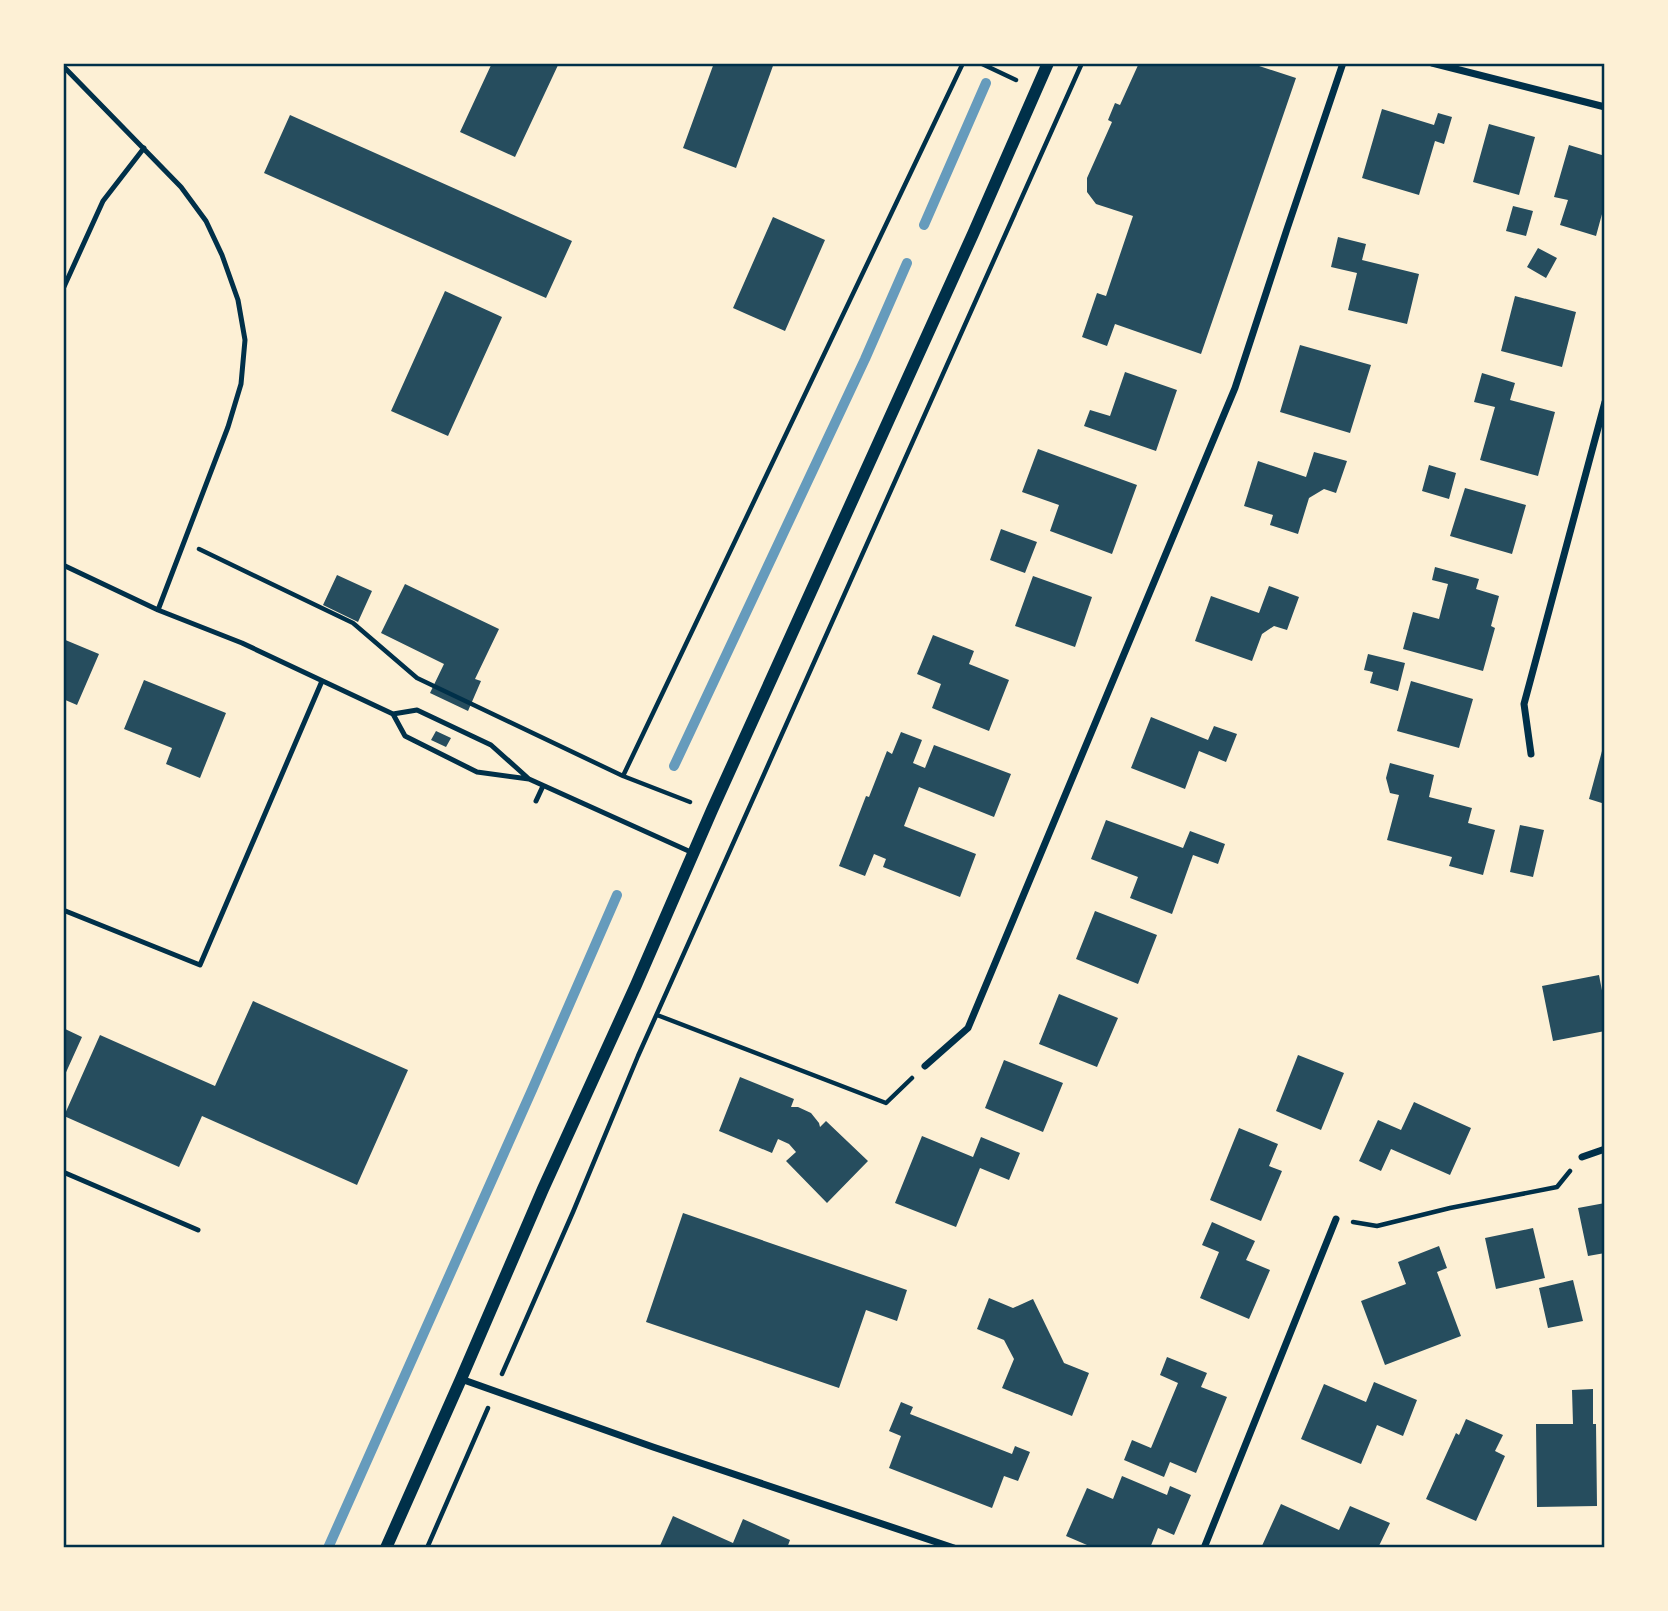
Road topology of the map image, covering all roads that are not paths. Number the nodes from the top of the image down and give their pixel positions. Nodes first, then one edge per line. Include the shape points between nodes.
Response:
1 (1048, 63) edge
2 (1343, 63) edge
3 (1432, 63) edge
4 (63, 66) edge
5 (1605, 107) edge
6 (144, 148) junction
7 (63, 289) edge
8 (1605, 402) edge
9 (63, 565) edge
10 (158, 610) junction
11 (322, 681) junction
12 (393, 714) junction
13 (1531, 754) dead end
14 (529, 779) junction
15 (543, 786) junction
16 (536, 801) dead end
17 (693, 853) junction
18 (63, 910) edge
19 (925, 1066) road end
20 (1605, 1149) edge
21 (1582, 1157) road end
22 (63, 1171) edge
23 (1336, 1219) road end
24 (198, 1230) dead end
25 (461, 1379) junction
26 (386, 1548) edge
27 (954, 1548) edge
28 (1204, 1548) edge

1 - 17 street
2 - 19 street via 1235,388 968,1028
3 - 5 street
4 - 6 lane
6 - 7 lane via 103,201
6 - 10 lane via 206,221 238,300 245,340 241,384 228,427
8 - 13 street via 1524,705
9 - 10 lane
10 - 11 lane
11 - 12 lane
11 - 18 lane via 200,965
12 - 14 lane via 416,710 491,745
12 - 14 lane via 405,736 477,772
14 - 15 lane
15 - 16 lane
15 - 17 lane
17 - 25 street
20 - 21 street
22 - 24 lane
23 - 28 street
25 - 26 street
25 - 27 street

